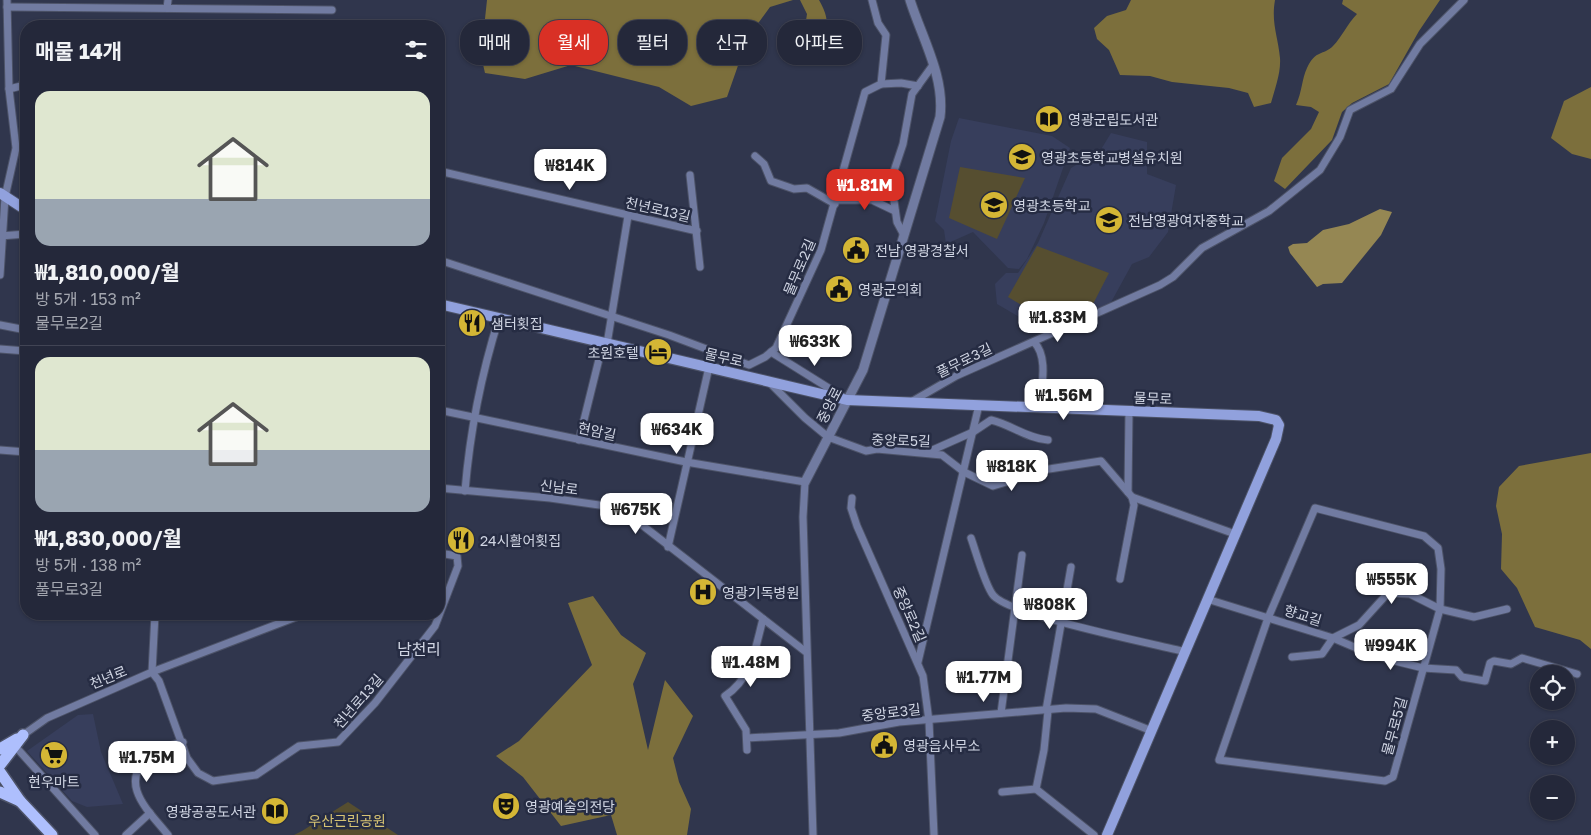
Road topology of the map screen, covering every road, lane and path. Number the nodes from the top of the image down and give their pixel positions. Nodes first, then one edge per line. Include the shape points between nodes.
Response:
1 (872, 0) edge
2 (910, 0) edge
3 (1464, 0) edge
4 (7, 3) edge
5 (114, 3) edge
6 (158, 4) edge
7 (167, 4) edge
8 (332, 10) dead end
9 (933, 65) junction
10 (881, 84) junction
11 (20, 86) edge
12 (918, 86) junction
13 (9, 89) junction
14 (755, 156) dead end
15 (445, 172) edge
16 (690, 175) dead end
17 (2, 195) edge
18 (836, 202) junction
19 (20, 206) edge
20 (895, 211) junction
21 (628, 216) junction
22 (697, 231) junction
23 (20, 234) edge
24 (904, 235) junction
25 (1, 236) edge
26 (445, 262) edge
27 (700, 267) dead end
28 (0, 275) edge
29 (445, 305) edge
30 (612, 317) junction
31 (499, 318) junction
32 (0, 326) edge
33 (20, 329) edge
34 (1034, 342) junction
35 (605, 343) junction
36 (0, 349) edge
37 (20, 351) edge
38 (772, 352) junction
39 (709, 368) junction
40 (769, 382) junction
41 (847, 400) junction
42 (911, 402) junction
43 (979, 405) junction
44 (1040, 407) junction
45 (445, 411) edge
46 (1129, 411) junction
47 (473, 418) junction
48 (973, 432) junction
49 (828, 437) junction
50 (579, 440) junction
51 (1048, 440) dead end
52 (0, 450) edge
53 (20, 452) edge
54 (928, 452) junction
55 (686, 462) junction
56 (964, 472) junction
57 (805, 482) junction
58 (445, 489) edge
59 (465, 491) junction
60 (1130, 495) junction
61 (852, 498) dead end
62 (1235, 534) junction
63 (971, 538) dead end
64 (668, 547) junction
65 (445, 554) edge
66 (1022, 555) dead end
67 (1071, 567) dead end
68 (1120, 579) dead end
69 (1207, 599) junction
70 (445, 600) edge
71 (1014, 608) junction
72 (1440, 609) junction
73 (1507, 609) dead end
74 (1268, 618) junction
75 (763, 619) junction
76 (156, 620) edge
77 (288, 620) edge
78 (437, 620) edge
79 (1062, 621) junction
80 (1333, 638) junction
81 (806, 652) junction
82 (1186, 652) junction
83 (1292, 657) dead end
84 (918, 663) junction
85 (1423, 668) junction
86 (152, 672) junction
87 (1577, 674) dead end
88 (1047, 710) junction
89 (1001, 713) junction
90 (929, 721) junction
91 (1152, 731) junction
92 (809, 734) junction
93 (23, 735) junction
94 (747, 738) junction
95 (183, 742) junction
96 (15, 746) junction
97 (0, 749) edge
98 (747, 750) dead end
99 (0, 765) edge
100 (0, 772) edge
101 (1036, 789) junction
102 (0, 792) edge
103 (1002, 792) dead end
104 (20, 801) junction
105 (150, 813) junction
106 (52, 835) edge
107 (95, 835) edge
108 (126, 835) edge
109 (168, 835) edge
110 (813, 835) edge
111 (934, 835) edge
112 (1094, 835) edge
113 (1107, 835) edge

1 - 10 street via 878,22 886,35
2 - 9 street, 중앙로
3 - 34 street, 풀무로3길 via 1420,44 1391,89 1350,110 1340,137 1320,170 1269,211 1202,248 1173,277 1160,285
4 - 5 street
4 - 13 street
5 - 6 street
6 - 7 street
7 - 8 street
9 - 12 street
9 - 24 street, 중앙로 via 942,99 940,117
10 - 12 street
10 - 18 street, 물무로2길 via 865,92
11 - 13 street
12 - 20 street via 912,94 903,144 891,180
13 - 17 street via 16,148
14 - 18 street via 764,164 770,181 794,189 807,188
15 - 21 street, 천년로13길
16 - 22 street, 천년로13길
17 - 19 main road
17 - 25 street
18 - 20 street via 872,200
18 - 38 street, 물무로2길 via 822,250
20 - 24 street
21 - 22 street, 천년로13길
21 - 30 street
22 - 27 street, 천년로13길
23 - 25 street
24 - 41 street, 중앙로 via 863,370
25 - 28 street
26 - 30 street, 물무로2길
29 - 31 main road, 물무로
30 - 35 street
30 - 38 street, 물무로2길 via 749,365
31 - 35 main road, 물무로
31 - 47 street
32 - 33 street
34 - 42 street, 풀무로3길 via 956,376
34 - 44 street via 1042,364
35 - 39 main road, 물무로
35 - 50 street
36 - 37 street
38 - 41 street
39 - 40 main road, 물무로
39 - 55 street
40 - 41 main road, 물무로
40 - 49 street, 중앙로5길
41 - 42 main road, 물무로
41 - 49 street, 중앙로
42 - 43 main road, 물무로
43 - 44 main road, 물무로
43 - 48 street
44 - 46 main road, 물무로
45 - 47 street, 현암길
46 - 60 street
46 - 62 main road, 물무로 via 1259,416 1276,420 1279,425 1276,439
47 - 50 street, 현암길
47 - 59 street
48 - 51 street via 991,420 1008,424 1024,435
48 - 54 street
48 - 56 street
49 - 54 street, 중앙로5길 via 866,451
49 - 57 street, 중앙로
50 - 55 street, 현암길
52 - 53 street
54 - 56 street, 중앙로5길 via 942,455
55 - 57 street, 현암길
55 - 64 street
56 - 60 street, 중앙로5길 via 993,486 1049,469 1101,461
56 - 84 street
57 - 81 street, 중앙로 via 802,517
58 - 59 street, 신남로
59 - 64 street, 신남로 via 620,508
60 - 62 street
60 - 68 street via 1134,505
61 - 84 street, 중앙로2길 via 857,526
62 - 69 main road, 물무로
63 - 71 street via 992,595
64 - 75 street, 신남로
65 - 70 street, 천년로13길 via 457,556 458,566
66 - 71 street
67 - 79 street
69 - 74 street, 향교길
69 - 82 main road, 물무로
71 - 79 street
71 - 89 street
72 - 73 street via 1474,617
72 - 74 street, 물무로5길 via 1438,548 1424,536 1315,508
72 - 80 street via 1410,594 1388,593 1359,625
72 - 85 street, 물무로5길
74 - 80 street, 향교길
74 - 85 street, 물무로5길 via 1219,760 1385,782 1394,777
75 - 81 street, 신남로
75 - 94 street via 751,667 743,681 725,696 746,730
76 - 86 street
77 - 86 street
78 - 95 street, 천년로13길 via 375,703 338,742 299,746 256,775 213,781 192,766
79 - 82 street
79 - 88 street
80 - 83 street via 1322,654
80 - 85 street, 향교길 via 1366,652
81 - 92 street, 중앙로
82 - 91 main road, 물무로
84 - 90 street, 중앙로2길 via 924,676
85 - 87 street, 향교길 via 1456,670 1462,677 1485,681 1490,663 1511,664 1522,658
86 - 93 street, 천년로 via 47,718
86 - 95 street, 천년로13길 via 159,681
88 - 89 street, 중앙로3길
88 - 91 street, 중앙로3길 via 1096,709
88 - 101 street via 1044,750
89 - 90 street, 중앙로3길
90 - 92 street, 중앙로3길
90 - 111 street, 중앙로2길
91 - 113 main road, 물무로
92 - 94 street, 중앙로3길
92 - 110 street, 중앙로
93 - 96 main road
93 - 97 main road
94 - 98 street
95 - 105 street via 165,746 144,761 136,773 137,791
96 - 99 main road
96 - 107 street
100 - 104 main road
101 - 103 street
101 - 112 street
102 - 104 main road
104 - 106 main road
105 - 108 street
105 - 109 street

